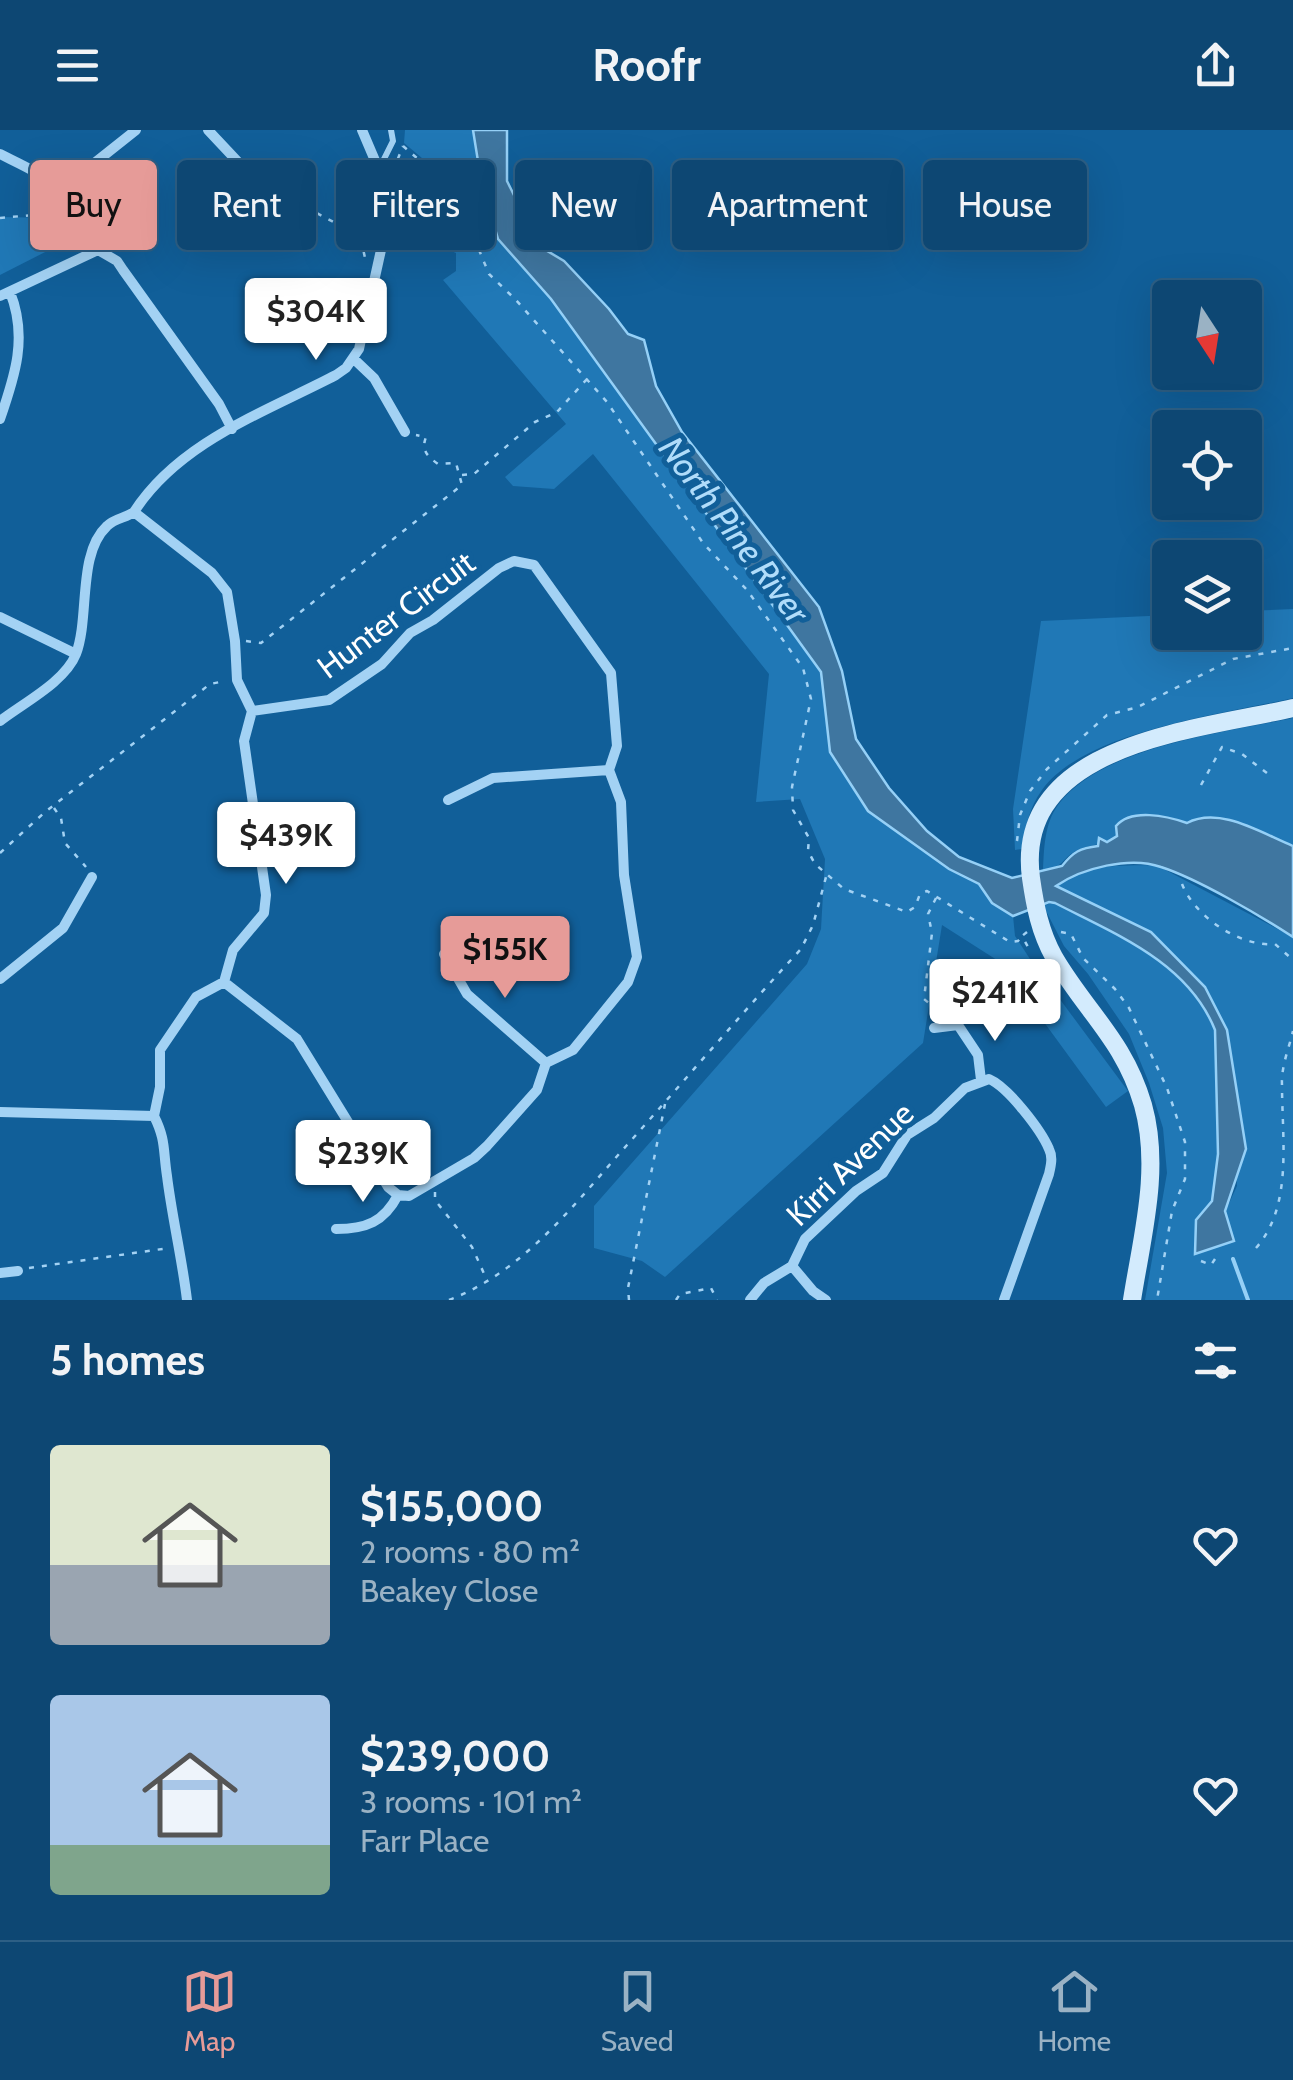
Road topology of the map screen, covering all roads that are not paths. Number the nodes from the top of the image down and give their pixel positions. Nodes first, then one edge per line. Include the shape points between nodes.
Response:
1 (136, 130) edge
2 (208, 130) edge
3 (362, 130) edge
4 (392, 130) edge
5 (0, 154) edge
6 (103, 160) edge
7 (236, 160) edge
8 (374, 160) edge
9 (383, 160) edge
10 (30, 171) edge
11 (98, 250) joint
12 (382, 250) edge
13 (5, 294) edge
14 (354, 359) junction
15 (0, 419) edge
16 (232, 429) junction
17 (405, 432) road end
18 (134, 512) junction
19 (0, 617) edge
20 (76, 654) junction
21 (1293, 708) edge
22 (252, 711) junction
23 (0, 720) edge
24 (609, 770) junction
25 (448, 800) dead end
26 (92, 877) road end
27 (444, 954) dead end
28 (0, 978) edge
29 (224, 982) junction
30 (951, 999) dead end
31 (958, 1026) junction
32 (934, 1028) dead end
33 (546, 1063) junction
34 (981, 1080) junction
35 (0, 1112) edge
36 (154, 1116) junction
37 (398, 1194) junction
38 (336, 1229) dead end
39 (792, 1266) junction
40 (18, 1271) road end
41 (0, 1273) edge
42 (187, 1300) edge
43 (750, 1300) edge
44 (826, 1300) edge
45 (1004, 1300) edge
46 (1132, 1300) edge

1 - 6 street
2 - 7 street
3 - 8 street
4 - 9 lane
5 - 10 street
11 - 13 street
11 - 16 street via 124,270
12 - 14 street
13 - 15 street via 19,320 19,356
14 - 16 street
14 - 17 street via 374,378
16 - 18 street via 181,459
18 - 20 street via 105,527 93,548
18 - 22 street via 220,581 230,603 237,680
19 - 20 street
20 - 23 street
21 - 46 main road via 1099,760 1054,792 1037,819 1030,852 1036,911 1055,958 1117,1042 1144,1110 1150,1182
22 - 24 street, Hunter Circuit via 329,700 382,664 410,633 500,568 521,561 539,570 610,673 617,746
22 - 29 street via 244,741 266,904 260,921 233,950
24 - 25 street via 492,778
24 - 33 street, Hunter Circuit via 620,802 636,966 573,1050
26 - 28 street via 63,928
27 - 33 street via 467,994
29 - 36 street via 196,997 160,1050
29 - 37 street via 297,1039
30 - 31 street
31 - 32 street
31 - 34 street via 978,1055
33 - 37 street, Hunter Circuit via 537,1090 487,1146 416,1195
34 - 39 street, Kirri Avenue via 908,1135 883,1174 856,1190 805,1240
34 - 45 street via 1006,1090 1051,1156
35 - 36 street
36 - 42 street via 167,1149
37 - 38 street via 380,1220
39 - 43 street, Kirri Avenue
39 - 44 street, Kirri Avenue
40 - 41 street

